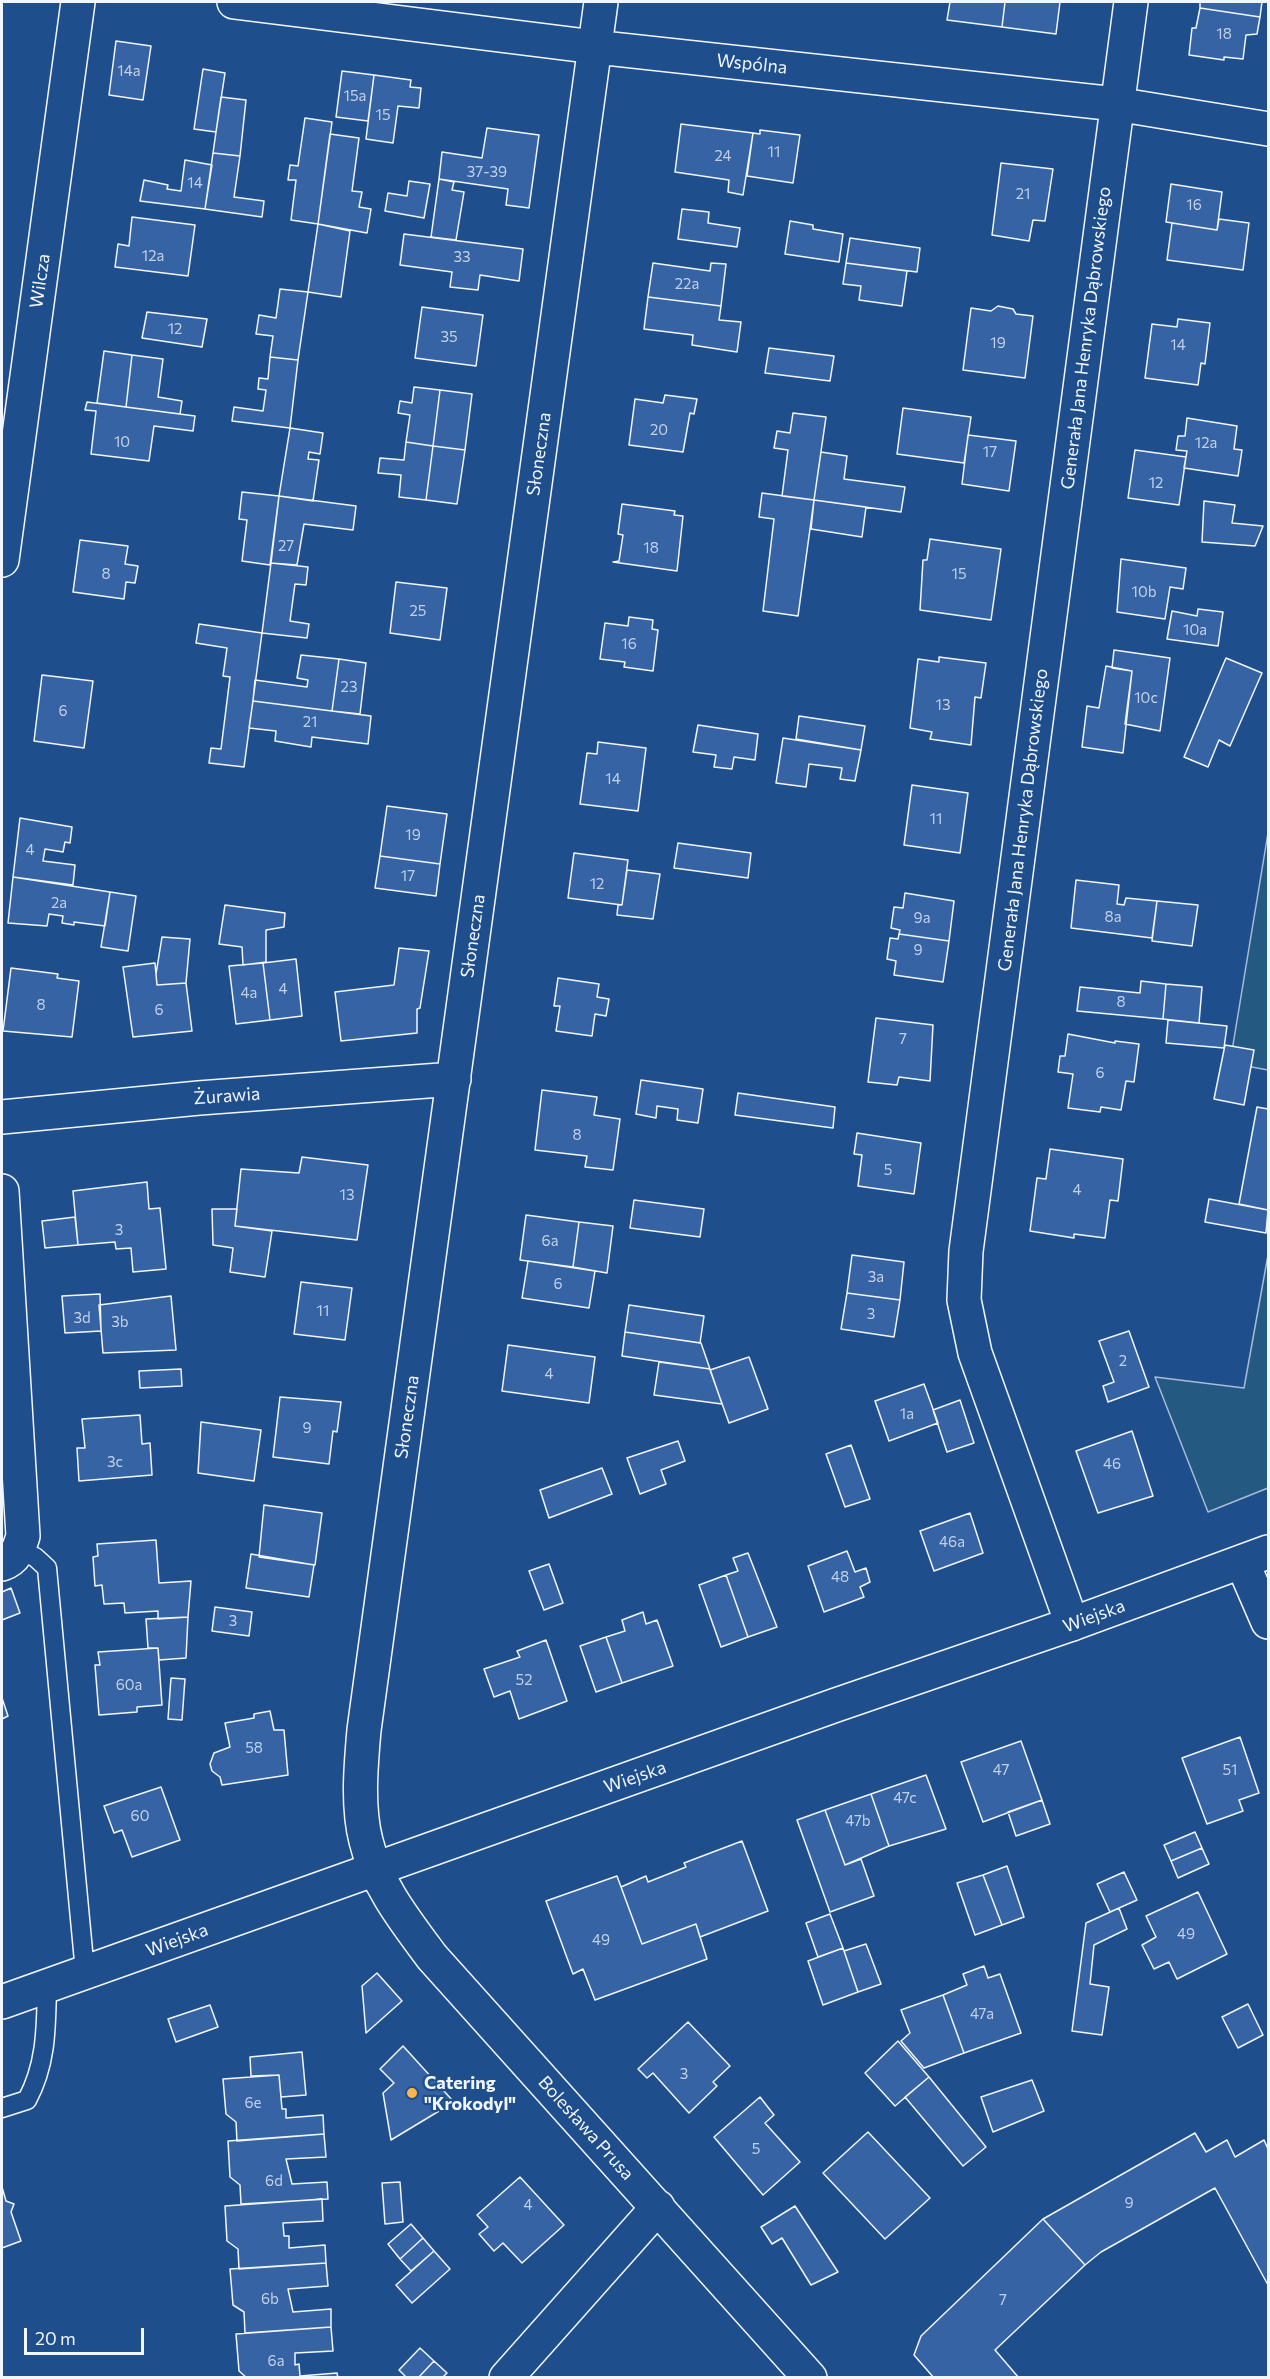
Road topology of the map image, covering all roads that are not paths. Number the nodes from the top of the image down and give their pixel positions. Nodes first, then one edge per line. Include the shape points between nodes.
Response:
1 (78, 2) edge
2 (234, 2) edge
3 (601, 2) edge
4 (1131, 2) edge
5 (595, 47) junction
6 (1116, 104) junction
7 (1269, 129) edge
8 (2, 560) edge
9 (454, 1079) junction
10 (2, 1117) edge
11 (2, 1191) edge
12 (10, 1557) edge
13 (1255, 1557) edge
14 (1269, 1622) edge
15 (1072, 1624) junction
16 (375, 1869) junction
17 (85, 1972) junction
18 (47, 1986) junction
19 (2, 2002) edge
20 (2, 2108) edge
21 (658, 2207) junction
22 (506, 2378) edge
23 (810, 2378) edge

1 - 8 street, Wilcza
2 - 5 street, Wspólna
3 - 5 street, Słoneczna
4 - 6 street, Generała Jana Henryka Dąbrowskiego
5 - 6 street, Wspólna
5 - 9 street, Słoneczna
6 - 7 street, Wspólna
6 - 15 street, Generała Jana Henryka Dąbrowskiego via 968,1239 964,1300 975,1353
9 - 10 street, Żurawia
9 - 16 street, Słoneczna via 364,1730 361,1771 365,1839
11 - 12 street via 23,1536
12 - 17 lane via 35,1557 47,1569
13 - 14 street
13 - 15 street, Wiejska
15 - 16 street, Wiejska
16 - 17 street, Wiejska
16 - 21 street, Bolesława Prusa via 403,1918 432,1957
17 - 18 street, Wiejska
18 - 19 street, Wiejska
18 - 20 lane via 45,2053 37,2081 27,2100
21 - 22 street
21 - 23 street, Bolesława Prusa

